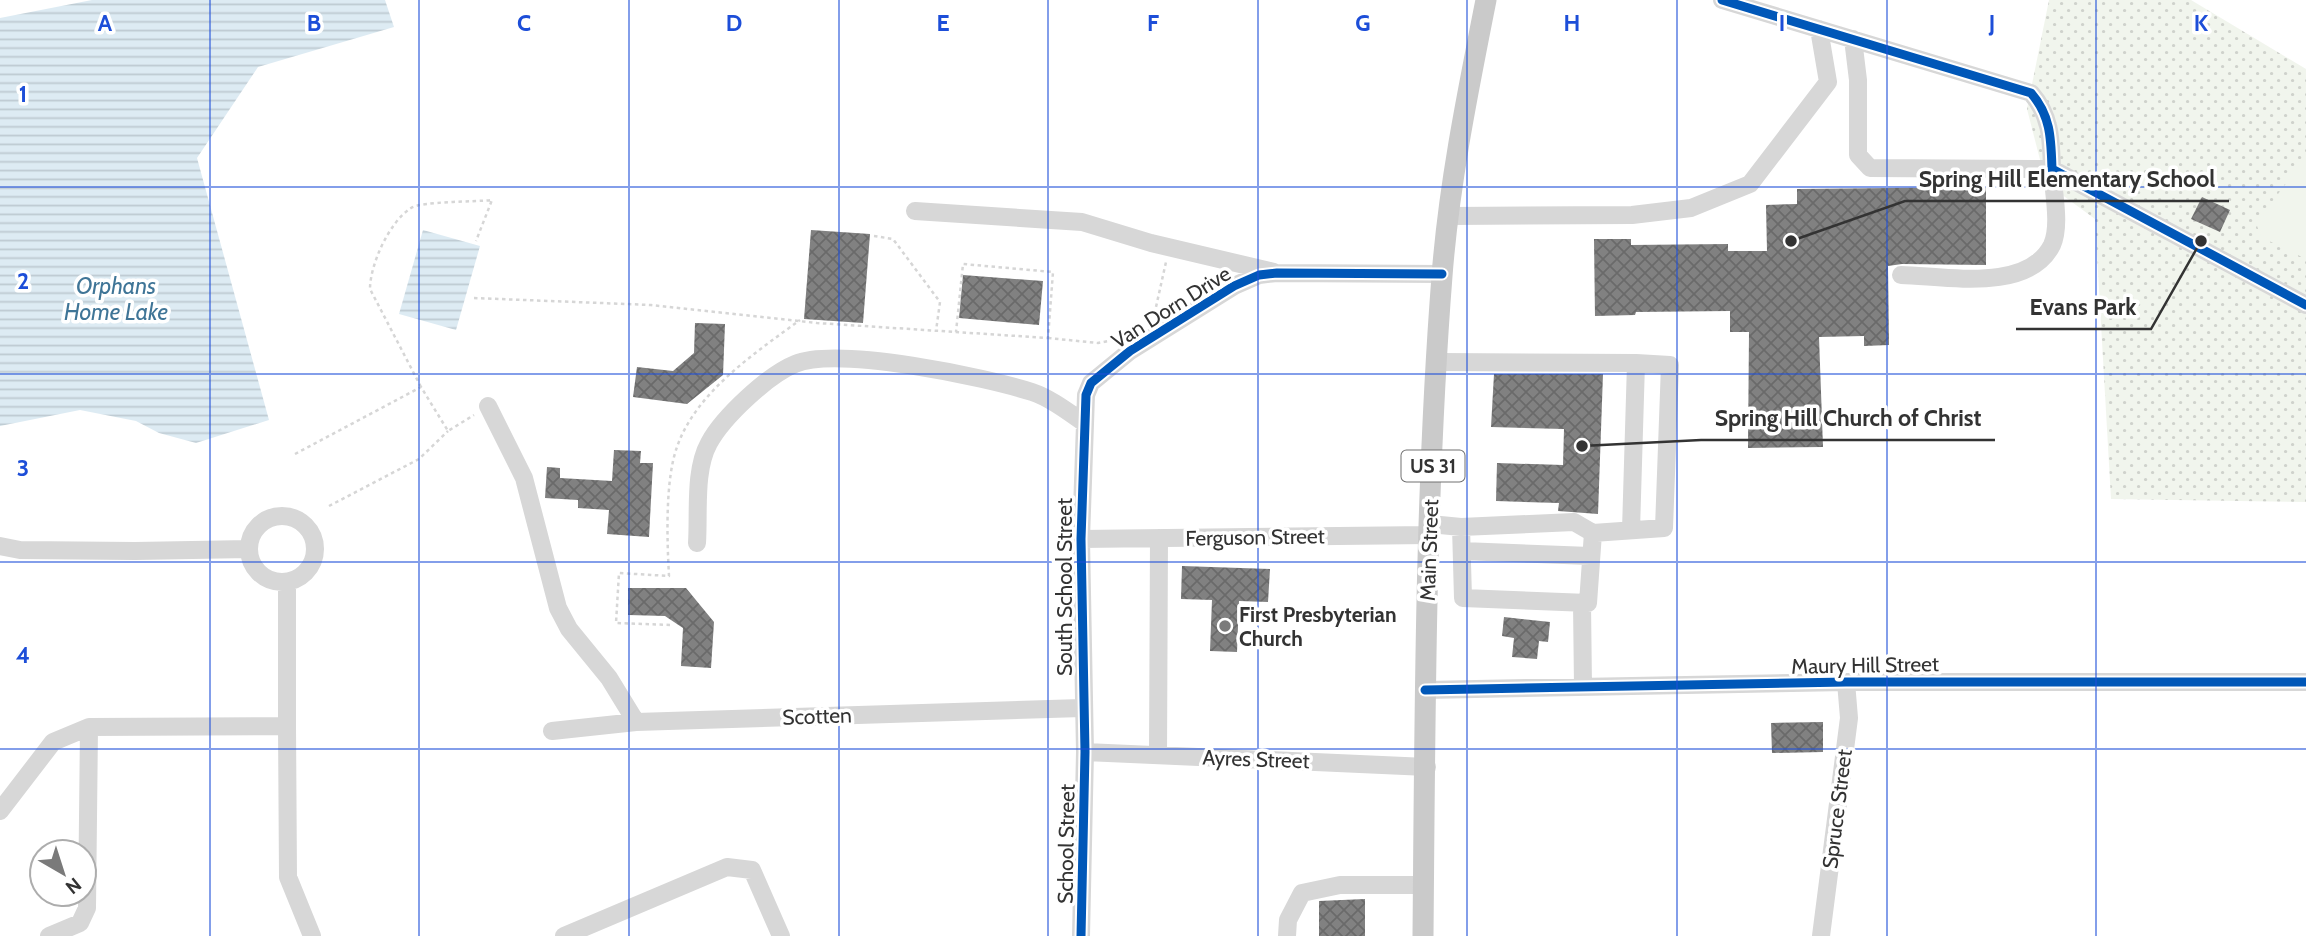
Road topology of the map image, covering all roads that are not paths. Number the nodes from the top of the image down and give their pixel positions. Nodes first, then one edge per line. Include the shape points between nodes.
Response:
1 (1486, 0) edge
2 (1722, 0) edge
3 (1819, 29) junction
4 (1853, 39) junction
5 (2052, 169) junction
6 (915, 211) dead end
7 (1450, 216) junction
8 (1278, 272) junction
9 (1442, 274) junction
10 (1901, 275) dead end
11 (2306, 305) edge
12 (1437, 362) junction
13 (1636, 363) junction
14 (488, 407) road end
15 (1083, 422) junction
16 (1461, 527) junction
17 (1429, 530) junction
18 (1630, 530) junction
19 (1592, 533) junction
20 (1159, 538) junction
21 (1080, 539) junction
22 (697, 543) dead end
23 (0, 546) edge
24 (248, 549) junction
25 (1462, 551) junction
26 (1590, 556) junction
27 (287, 582) junction
28 (1582, 603) junction
29 (1846, 682) junction
30 (2306, 682) edge
31 (1583, 687) junction
32 (1425, 690) junction
33 (1083, 708) junction
34 (636, 722) junction
35 (287, 726) junction
36 (89, 727) junction
37 (552, 731) dead end
38 (1085, 752) junction
39 (1158, 755) junction
40 (1427, 767) junction
41 (0, 811) edge
42 (1424, 885) junction
43 (49, 936) edge
44 (312, 936) edge
45 (564, 936) edge
46 (781, 936) edge
47 (1081, 936) edge
48 (1287, 936) edge
49 (1423, 936) edge
50 (1821, 936) edge

1 - 7 main road, Main Street / US 31
2 - 3 street
3 - 4 street
3 - 7 street via 1828,82 1750,184 1691,208 1632,215
4 - 5 street via 2031,93 2043,107 2050,128
4 - 5 street via 1858,155 1870,168
5 - 10 street via 2052,244 2036,263 2003,279
5 - 11 street
6 - 8 street via 1082,222
7 - 9 main road, Main Street / US 31
8 - 9 street, Van Dorn Drive
8 - 15 street, Van Dorn Drive via 1234,286 1106,369 1091,383
9 - 12 main road, Main Street / US 31
12 - 13 street
12 - 17 main road, Main Street / US 31
13 - 18 street
13 - 18 street via 1670,365 1664,528
14 - 34 street via 524,478 558,608
15 - 21 street, South School Street
15 - 22 street via 1035,393 939,369 844,359 796,363 762,385 709,443 701,467
16 - 17 street, Ferguson Street
16 - 19 street, Ferguson Street via 1574,522
16 - 25 street
17 - 20 street, Ferguson Street
17 - 32 main road, Main Street / US 31
18 - 19 street
19 - 26 street
20 - 21 street, Ferguson Street
20 - 39 street
21 - 33 street, South School Street
23 - 24 street via 20,550
24 - 27 street via 263,577
24 - 27 street via 256,528 275,516 307,526 316,546 315,557 303,575
25 - 26 street
25 - 28 street via 1463,598
26 - 28 street via 1588,603
27 - 35 street
28 - 31 street
29 - 30 street, Maury Hill Street
29 - 31 street, Maury Hill Street
29 - 50 street, Spruce Street via 1849,718
31 - 32 street, Maury Hill Street
32 - 40 main road, Main Street / US 31
33 - 34 street, Scotten
33 - 38 street, South School Street
34 - 37 street, Scotten
35 - 36 street
35 - 44 street via 288,877
36 - 41 street via 53,741
36 - 43 street via 87,908 80,923
38 - 39 street, Ayres Street
38 - 47 street, School Street
39 - 40 street, Ayres Street
40 - 42 main road, Main Street / US 31
42 - 48 street via 1339,885 1302,893 1288,920
42 - 49 main road, Main Street / US 31
45 - 46 street via 727,867 752,870

